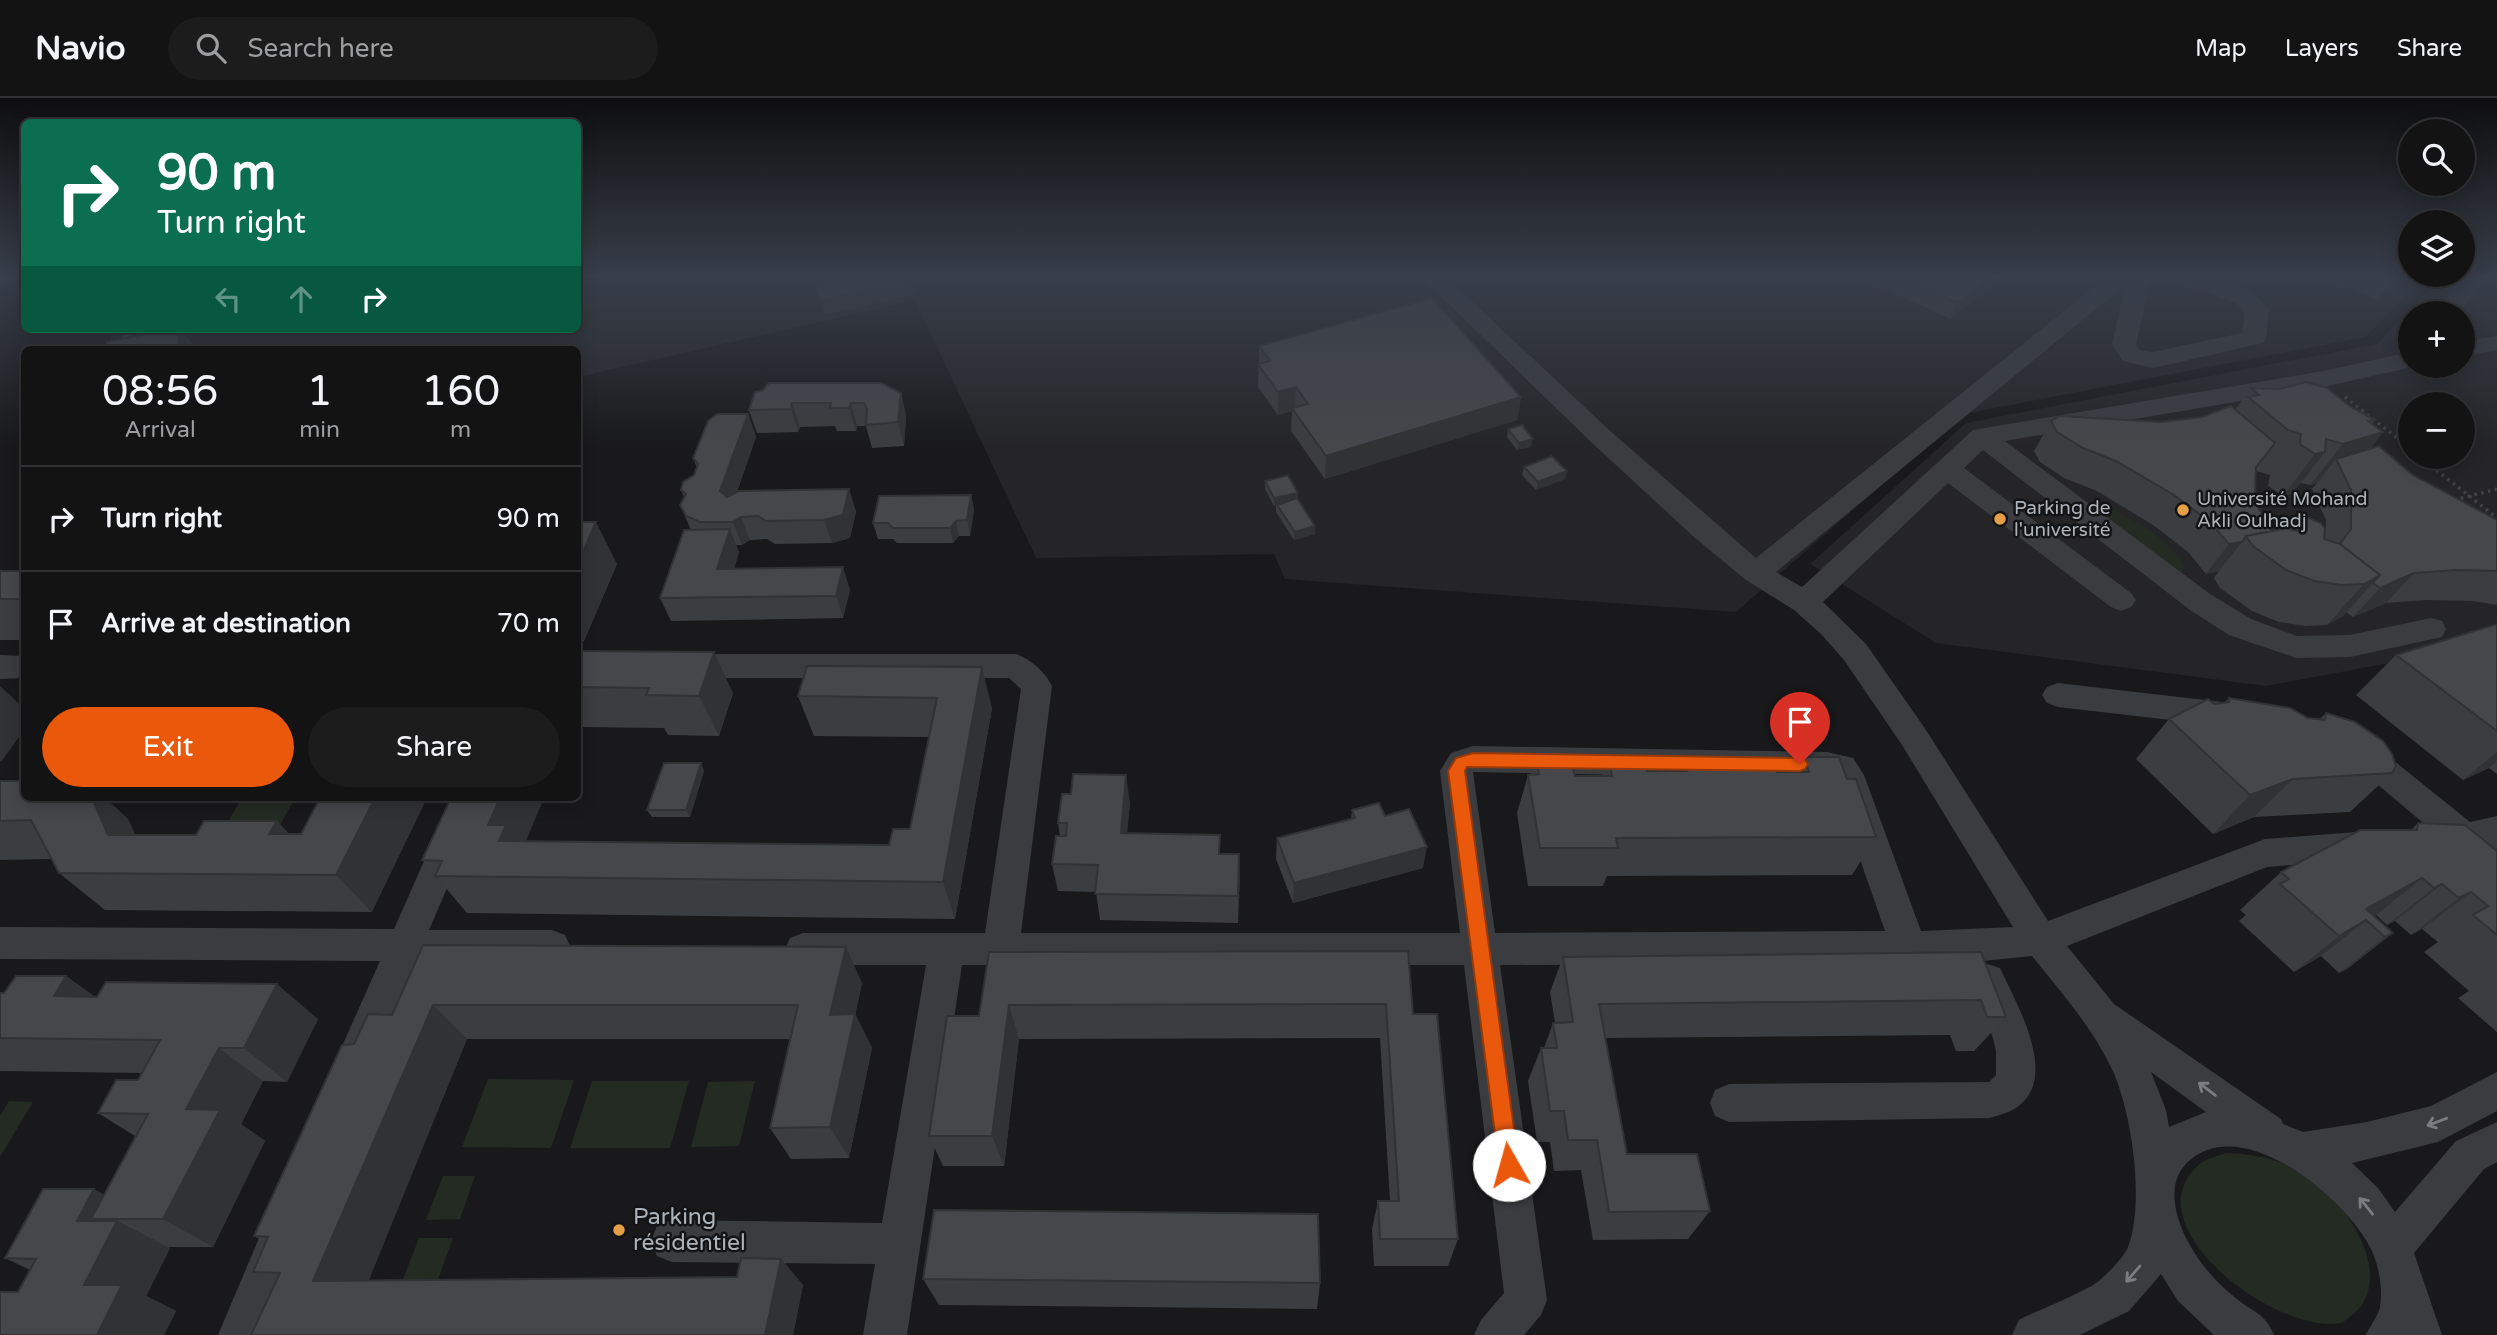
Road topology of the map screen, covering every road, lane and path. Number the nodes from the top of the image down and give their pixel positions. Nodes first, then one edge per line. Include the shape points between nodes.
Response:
1 (1492, 333) edge
2 (2052, 333) edge
3 (2127, 333) edge
4 (2255, 333) edge
5 (2497, 343) edge
6 (2475, 347) edge
7 (2398, 361) edge
8 (2323, 379) junction
9 (1982, 436) junction
10 (2398, 438) edge
11 (2435, 469) edge
12 (1947, 470) junction
13 (2497, 489) edge
14 (2470, 496) junction
15 (2447, 502) edge
16 (2497, 518) edge
17 (1756, 573) junction
18 (2121, 600) dead end
19 (1804, 603) junction
20 (2431, 629) dead end
21 (646, 666) edge
22 (0, 667) edge
23 (21, 667) edge
24 (2058, 695) dead end
25 (2256, 718) edge
26 (2333, 738) edge
27 (468, 801) edge
28 (2497, 830) edge
29 (2464, 837) junction
30 (2497, 864) edge
31 (2040, 940) junction
32 (0, 943) edge
33 (404, 944) junction
34 (584, 946) edge
35 (1973, 946) junction
36 (1909, 947) junction
37 (765, 948) edge
38 (1001, 949) junction
39 (1481, 949) junction
40 (946, 950) junction
41 (2099, 1012) junction
42 (345, 1083) edge
43 (2497, 1090) edge
44 (1728, 1103) dead end
45 (2497, 1141) edge
46 (2292, 1147) junction
47 (2155, 1197) junction
48 (293, 1209) edge
49 (672, 1241) dead end
50 (899, 1244) junction
51 (2395, 1256) junction
52 (240, 1335) edge
53 (885, 1335) edge
54 (1496, 1335) edge
55 (2034, 1335) edge
56 (2249, 1335) edge
57 (2388, 1335) edge
58 (2420, 1335) edge

1 - 17 street
2 - 17 street
3 - 4 street via 2124,345 2132,356 2153,360 2254,338
5 - 6 street
7 - 8 street
8 - 9 street
8 - 10 path
9 - 12 street
9 - 20 street via 2200,602 2240,627 2296,647 2350,646
11 - 14 path
12 - 18 street
12 - 19 street
13 - 14 path
14 - 15 path
14 - 16 path
17 - 19 street
19 - 31 street via 1855,652
21 - 38 street via 1016,666 1037,686
22 - 23 street
24 - 25 street
26 - 29 street via 2357,749
27 - 33 street
28 - 29 street
29 - 30 street
29 - 31 street via 2265,853
31 - 35 street
31 - 41 street
32 - 33 street
33 - 34 street
33 - 42 street
35 - 36 street
35 - 44 street via 2017,1053 2017,1075 2009,1091 1990,1100
36 - 39 street
36 - 39 street via 1842,767 1473,759 1462,762 1456,771
37 - 40 street
38 - 39 street
38 - 40 street
39 - 54 street via 1526,1300
40 - 50 street
46 -> 41 street
41 - 47 street via 2128,1061 2147,1110
43 -> 46 street via 2438,1123 2367,1141
45 - 51 street via 2470,1155
46 - 47 street via 2232,1129 2189,1136 2161,1163
51 -> 46 street via 2383,1228 2356,1193
47 -> 55 street via 2146,1259 2114,1296
47 - 56 street via 2165,1244 2186,1278
48 - 52 street
49 - 50 street
50 - 53 street
51 - 57 street via 2403,1289 2401,1311
51 - 58 street

